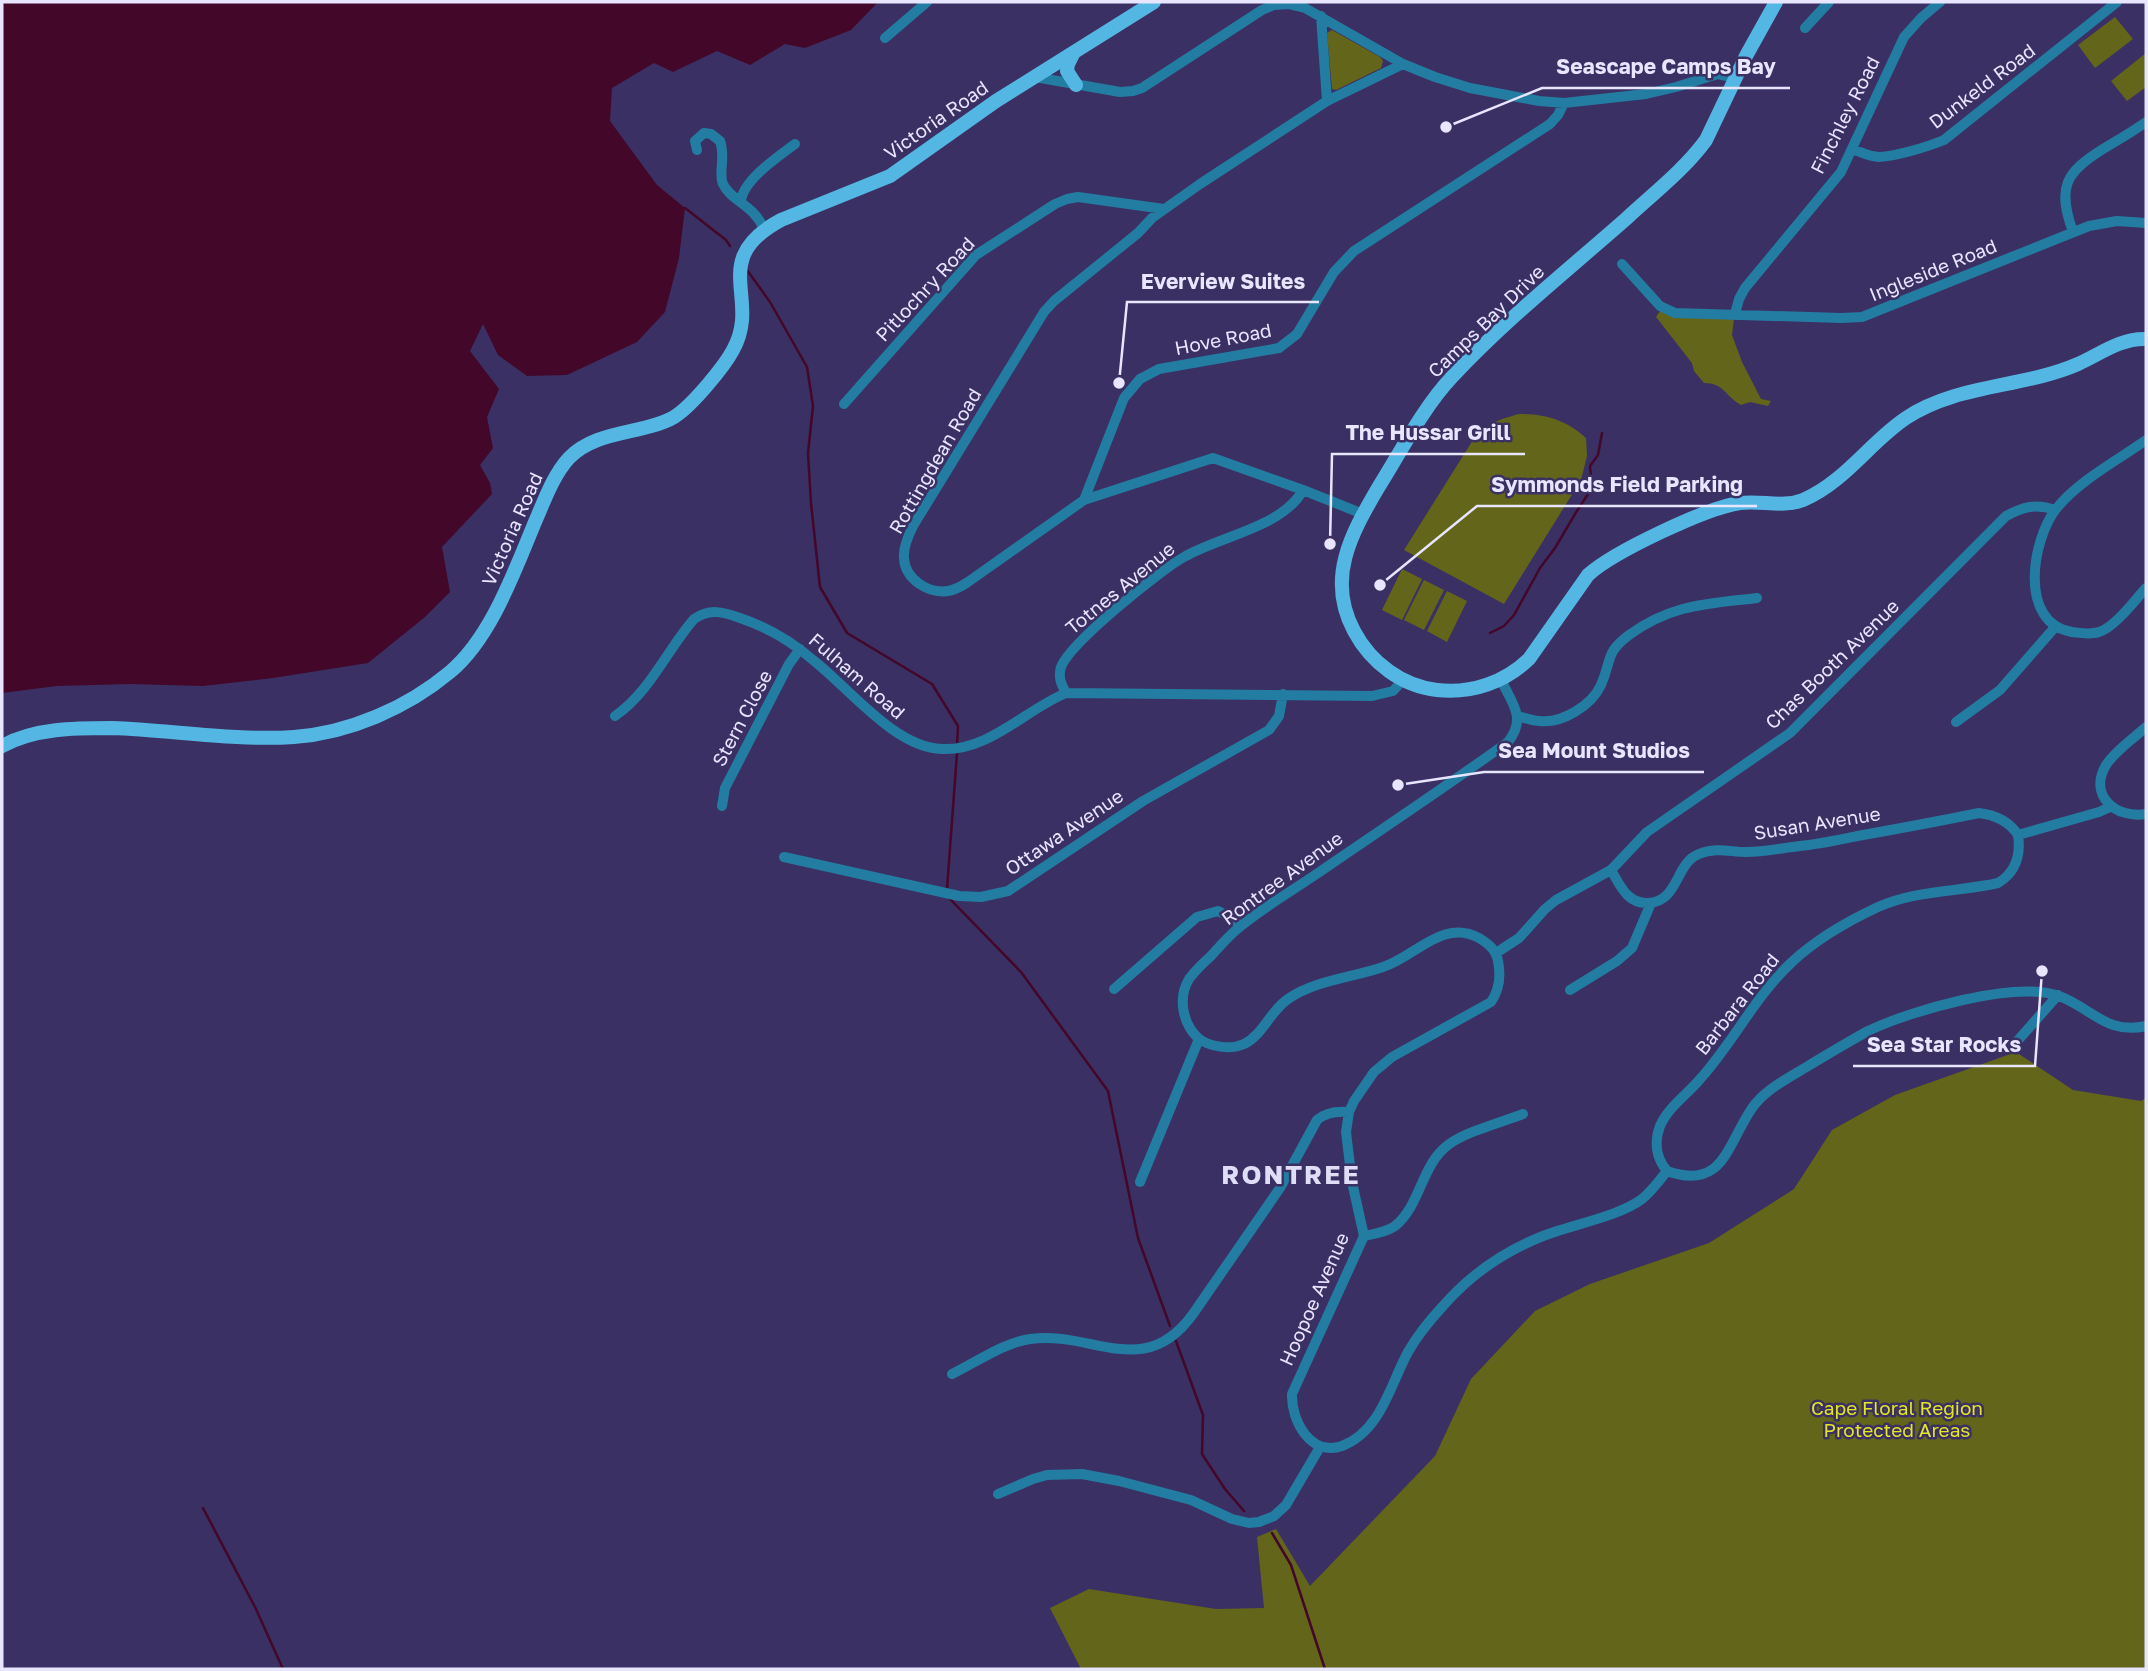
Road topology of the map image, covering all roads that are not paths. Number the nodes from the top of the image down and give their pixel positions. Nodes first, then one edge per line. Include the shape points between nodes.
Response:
1 (927, 2) edge
2 (1154, 2) edge
3 (1776, 2) edge
4 (1829, 2) edge
5 (1940, 2) edge
6 (2117, 2) edge
7 (1132, 9) edge
8 (1321, 16) junction
9 (1805, 28) dead end
10 (885, 38) dead end
11 (1073, 54) junction
12 (1403, 64) junction
13 (1035, 77) junction
14 (1735, 78) junction
15 (1076, 85) junction
16 (1327, 101) junction
17 (1564, 103) junction
18 (2146, 122) edge
19 (795, 144) dead end
20 (1852, 149) junction
21 (697, 150) dead end
22 (741, 201) junction
23 (1164, 209) junction
24 (2146, 223) edge
25 (764, 229) junction
26 (2073, 232) junction
27 (1622, 264) dead end
28 (1735, 314) junction
29 (2146, 339) edge
30 (844, 404) dead end
31 (2146, 440) edge
32 (1303, 490) junction
33 (1084, 500) junction
34 (2055, 510) junction
35 (1363, 514) junction
36 (2146, 588) edge
37 (1757, 598) dead end
38 (2056, 626) junction
39 (800, 649) junction
40 (1403, 680) junction
41 (1501, 680) junction
42 (1066, 693) junction
43 (1283, 695) junction
44 (615, 716) dead end
45 (1518, 716) junction
46 (1956, 722) dead end
47 (2146, 727) edge
48 (2, 746) edge
49 (722, 806) dead end
50 (2110, 807) junction
51 (2146, 814) edge
52 (2018, 835) junction
53 (784, 858) dead end
54 (1611, 870) junction
55 (1651, 903) junction
56 (1239, 927) junction
57 (1496, 953) junction
58 (1114, 989) dead end
59 (1570, 990) dead end
60 (2058, 995) junction
61 (2146, 1026) edge
62 (1199, 1039) junction
63 (2012, 1047) dead end
64 (1349, 1112) junction
65 (1523, 1114) dead end
66 (1667, 1171) junction
67 (1140, 1182) dead end
68 (1364, 1236) junction
69 (952, 1374) dead end
70 (1320, 1447) junction
71 (998, 1494) dead end

1 - 10 street
2 - 7 main road, Victoria Road
3 - 14 main road, Camps Bay Drive
4 - 9 street
5 - 20 street, Finchley Road via 1904,37
6 - 20 street, Dunkeld Road via 1944,139 1879,157
7 - 11 main road, Victoria Road
8 - 12 street
8 - 15 street via 1305,8 1274,5 1142,88 1120,92
8 - 16 street
11 - 13 main road, Victoria Road
11 - 15 main road via 1067,71
12 - 16 street, Rottingdean Road
12 - 17 street via 1470,88
13 - 15 street
13 - 25 main road, Victoria Road via 890,176
14 - 17 street via 1718,74 1657,92
14 - 35 main road, Camps Bay Drive via 1706,140 1689,161 1443,386
16 - 23 street, Rottingdean Road
17 - 33 street, Hove Road via 1550,124 1354,251 1334,272 1297,334 1279,348 1158,369 1140,379 1124,398
18 - 26 street via 2080,164 2070,176 2065,195
19 - 22 street via 748,184
20 - 28 street, Finchley Road via 1832,185 1745,288
21 - 22 street via 695,141 704,133 720,141 724,159 720,177 726,190
22 - 25 street
23 - 30 street, Pitlochry Road via 1078,197 1055,204 976,255
23 - 33 street, Rottingdean Road via 1044,312 913,526 904,550 905,566 925,587 952,591
24 - 26 street, Ingleside Road via 2109,222
25 - 48 main road, Victoria Road via 743,256 741,328 728,359 677,415 601,438 570,457 544,501 485,630 451,671 415,697 342,729 304,736 86,728 33,734
26 - 28 street, Ingleside Road via 1861,317
27 - 28 street, Ingleside Road via 1667,310
29 - 41 main road, Camps Bay Drive via 2129,340 2057,372 1942,399 1896,425 1811,496 1788,503 1738,503 1684,522 1612,557 1588,575 1529,659
31 - 34 street via 2085,482
32 - 33 street, Rottingdean Road via 1213,457
32 - 35 street, Rottingdean Road
32 - 42 street, Totnes Avenue via 1278,516 1196,550 1166,568 1083,638 1061,667
34 - 38 street via 2036,556 2035,589 2041,609
34 - 54 street, Chas Booth Avenue via 2029,506 2006,516 1790,733 1647,832
35 - 40 main road, Camps Bay Drive via 1343,563 1346,612 1367,651
36 - 38 street via 2099,632 2070,632
37 - 45 street via 1674,610 1649,621 1613,648 1601,685 1583,707 1540,722
38 - 46 street via 2000,690
39 - 42 street, Fulham Road via 895,733 933,748 953,749 981,741
39 - 44 street, Fulham Road via 742,619 716,611 700,614 638,696
39 - 49 street, Stern Close via 725,788
40 - 41 main road, Camps Bay Drive via 1456,691
40 - 43 street, Fulham Road via 1387,694 1372,696
41 - 45 street
42 - 43 street, Fulham Road
43 - 53 street, Ottawa Avenue via 1279,716 1269,730 1143,801 1008,891 958,896
45 - 56 street, Rontree Avenue via 1508,742
47 - 50 street via 2106,766 2101,788
50 - 51 street via 2131,815
50 - 52 street
52 - 55 street, Susan Avenue via 2007,821 1979,813 1803,846 1706,851 1687,862 1671,891
52 - 66 street, Barbara Road via 2017,863 1998,883 1917,894 1880,906 1826,934 1792,962 1665,1117 1657,1151
54 - 55 street via 1626,895
54 - 57 street, Chas Booth Avenue via 1556,900 1519,938
55 - 59 street via 1632,948
56 - 58 street via 1218,911 1197,917
56 - 62 street, Rontree Avenue via 1185,987 1184,1012
57 - 62 street via 1471,934 1443,934 1384,967 1297,993 1244,1044 1226,1047
57 - 64 street via 1500,979 1492,1002 1392,1057 1367,1080
60 - 61 street via 2111,1025
60 - 63 street
60 - 66 street via 2032,990 1988,996 1923,1011 1869,1031 1766,1094 1713,1169 1692,1176
62 - 67 street
64 - 68 street, Hoopoe Avenue via 1348,1156
64 - 69 street via 1317,1119 1280,1188 1194,1314 1174,1335 1127,1350 1029,1339
65 - 68 street via 1449,1144 1431,1164 1400,1220 1388,1230
66 - 70 street via 1629,1208 1542,1236 1484,1268 1423,1329 1370,1427 1351,1442 1330,1449
68 - 70 street, Hoopoe Avenue via 1292,1394 1300,1426
70 - 71 street via 1286,1505 1259,1522 1232,1519 1191,1500 1082,1474 1047,1475

